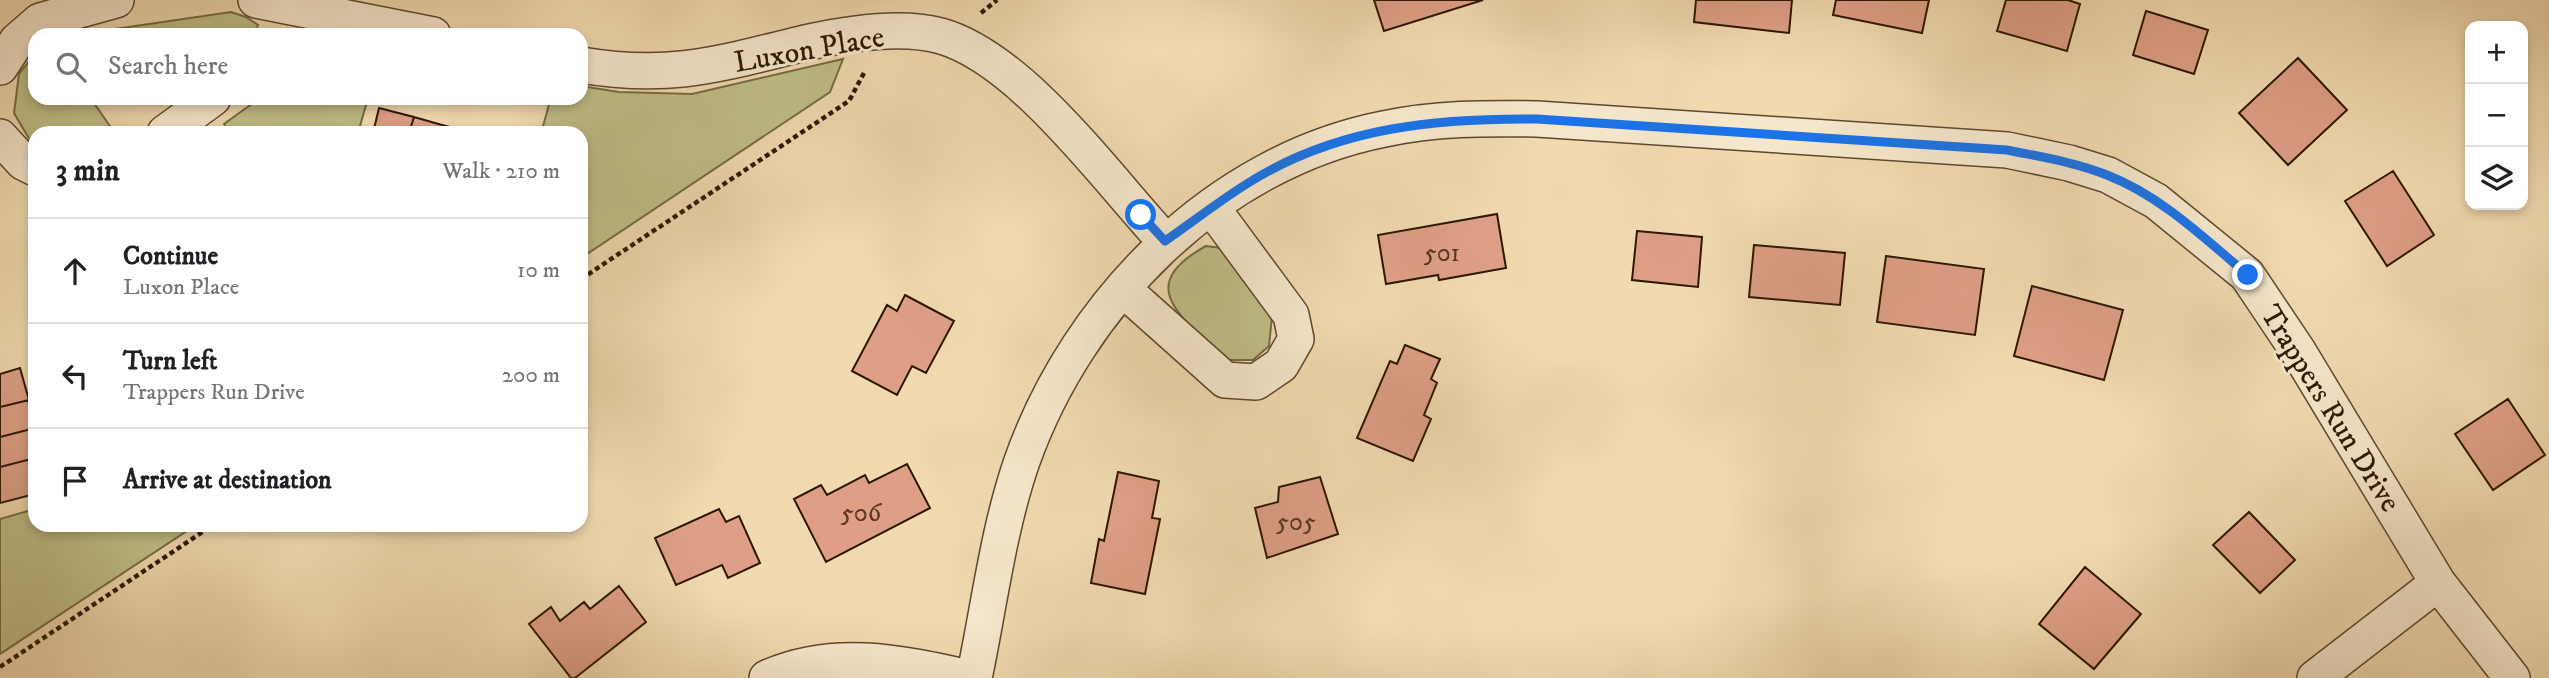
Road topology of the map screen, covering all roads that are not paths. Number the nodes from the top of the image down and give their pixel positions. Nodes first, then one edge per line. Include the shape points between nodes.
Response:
1 (116, 0) edge
2 (256, 0) edge
3 (303, 25) edge
4 (31, 28) edge
5 (342, 28) edge
6 (28, 31) edge
7 (588, 66) edge
8 (0, 67) edge
9 (203, 105) edge
10 (174, 126) edge
11 (0, 137) edge
12 (28, 164) edge
13 (1212, 208) junction
14 (1165, 241) junction
15 (1123, 289) junction
16 (2438, 583) junction
17 (767, 678) edge
18 (972, 678) edge
19 (2315, 678) edge
20 (2512, 678) edge

1 - 4 street via 40,20
2 - 3 street
3 - 5 street
6 - 8 street
7 - 14 street, Luxon Place via 666,72 712,67 822,40 886,33 938,35 988,58 1034,95
9 - 10 street
11 - 12 street
13 - 14 street, Trappers Run Drive
13 - 15 street via 1291,314 1296,339 1281,365 1256,382 1225,380
13 - 16 street, Trappers Run Drive via 1254,179 1318,148 1383,129 1459,118 1537,119 2007,150 2069,163 2108,175 2156,201 2248,275
14 - 15 street, Trappers Run Drive
15 - 18 street, Trappers Run Drive via 1078,347 1052,391 1022,463
16 - 19 street
16 - 20 street, Trappers Run Drive
17 - 18 street via 817,662 854,659 883,660

